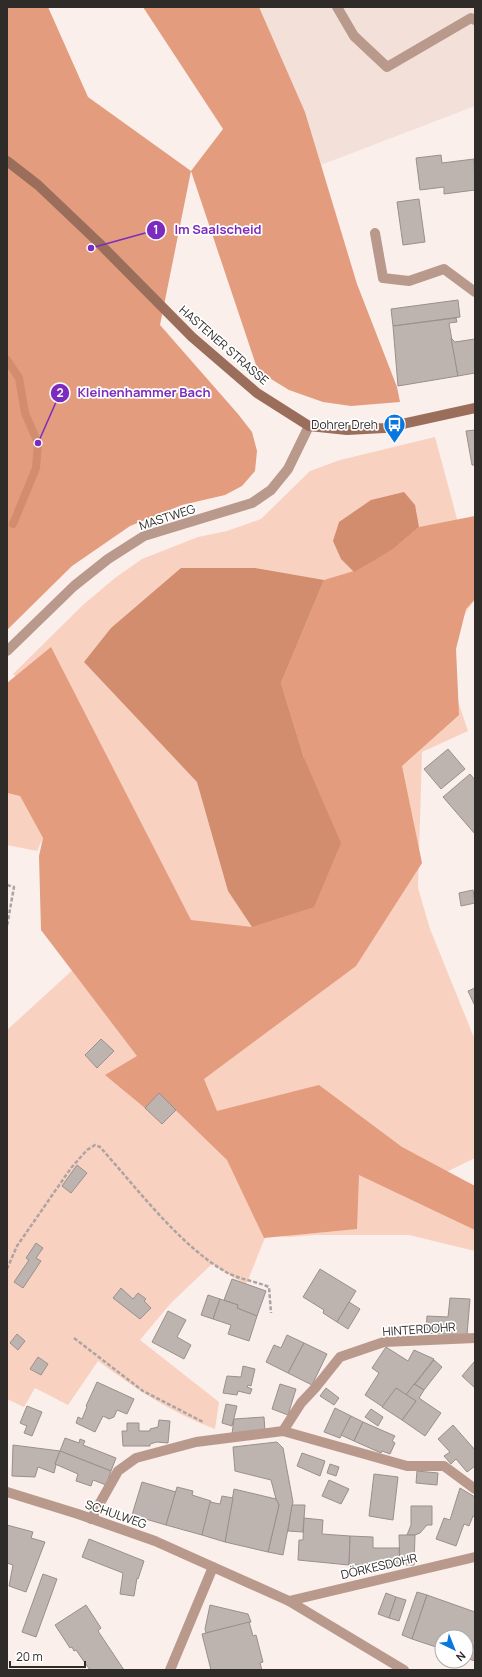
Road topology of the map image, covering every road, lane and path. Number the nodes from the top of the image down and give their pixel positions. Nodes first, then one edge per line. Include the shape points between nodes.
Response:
1 (337, 7) edge
2 (475, 20) edge
3 (7, 161) edge
4 (375, 233) dead end
5 (475, 292) edge
6 (475, 408) edge
7 (308, 426) junction
8 (7, 651) edge
9 (7, 885) edge
10 (7, 926) edge
11 (7, 1269) edge
12 (271, 1313) dead end
13 (74, 1338) dead end
14 (475, 1338) edge
15 (283, 1431) junction
16 (213, 1440) junction
17 (475, 1490) edge
18 (7, 1492) edge
19 (91, 1519) junction
20 (475, 1557) edge
21 (213, 1567) junction
22 (289, 1601) junction
23 (170, 1670) edge
24 (404, 1670) edge

1 - 2 street via 354,36 387,67 471,18
3 - 7 main road, HASTENER STRASSE via 99,243 192,337 257,393
4 - 5 street via 383,278 409,281 444,269
6 - 7 main road, HASTENER STRASSE via 384,428 347,430
7 - 8 street, MASTWEG via 288,469 271,490 252,503 144,536 108,559 74,586
9 - 10 path via 14,887
11 - 12 path via 18,1246 71,1168 94,1145 100,1147 195,1250 227,1272 269,1287
13 - 16 path via 143,1391 213,1427
14 - 15 street, HINTERDOHR via 384,1342 340,1357 301,1403
15 - 16 street
15 - 17 street via 407,1466 444,1466
16 - 19 street via 136,1458 118,1471
18 - 19 street, SCHULWEG
19 - 21 street, SCHULWEG via 154,1541
20 - 22 street, DÖRKESDOHR
21 - 22 street, SCHULWEG
21 - 23 street
22 - 24 street, SCHULWEG

